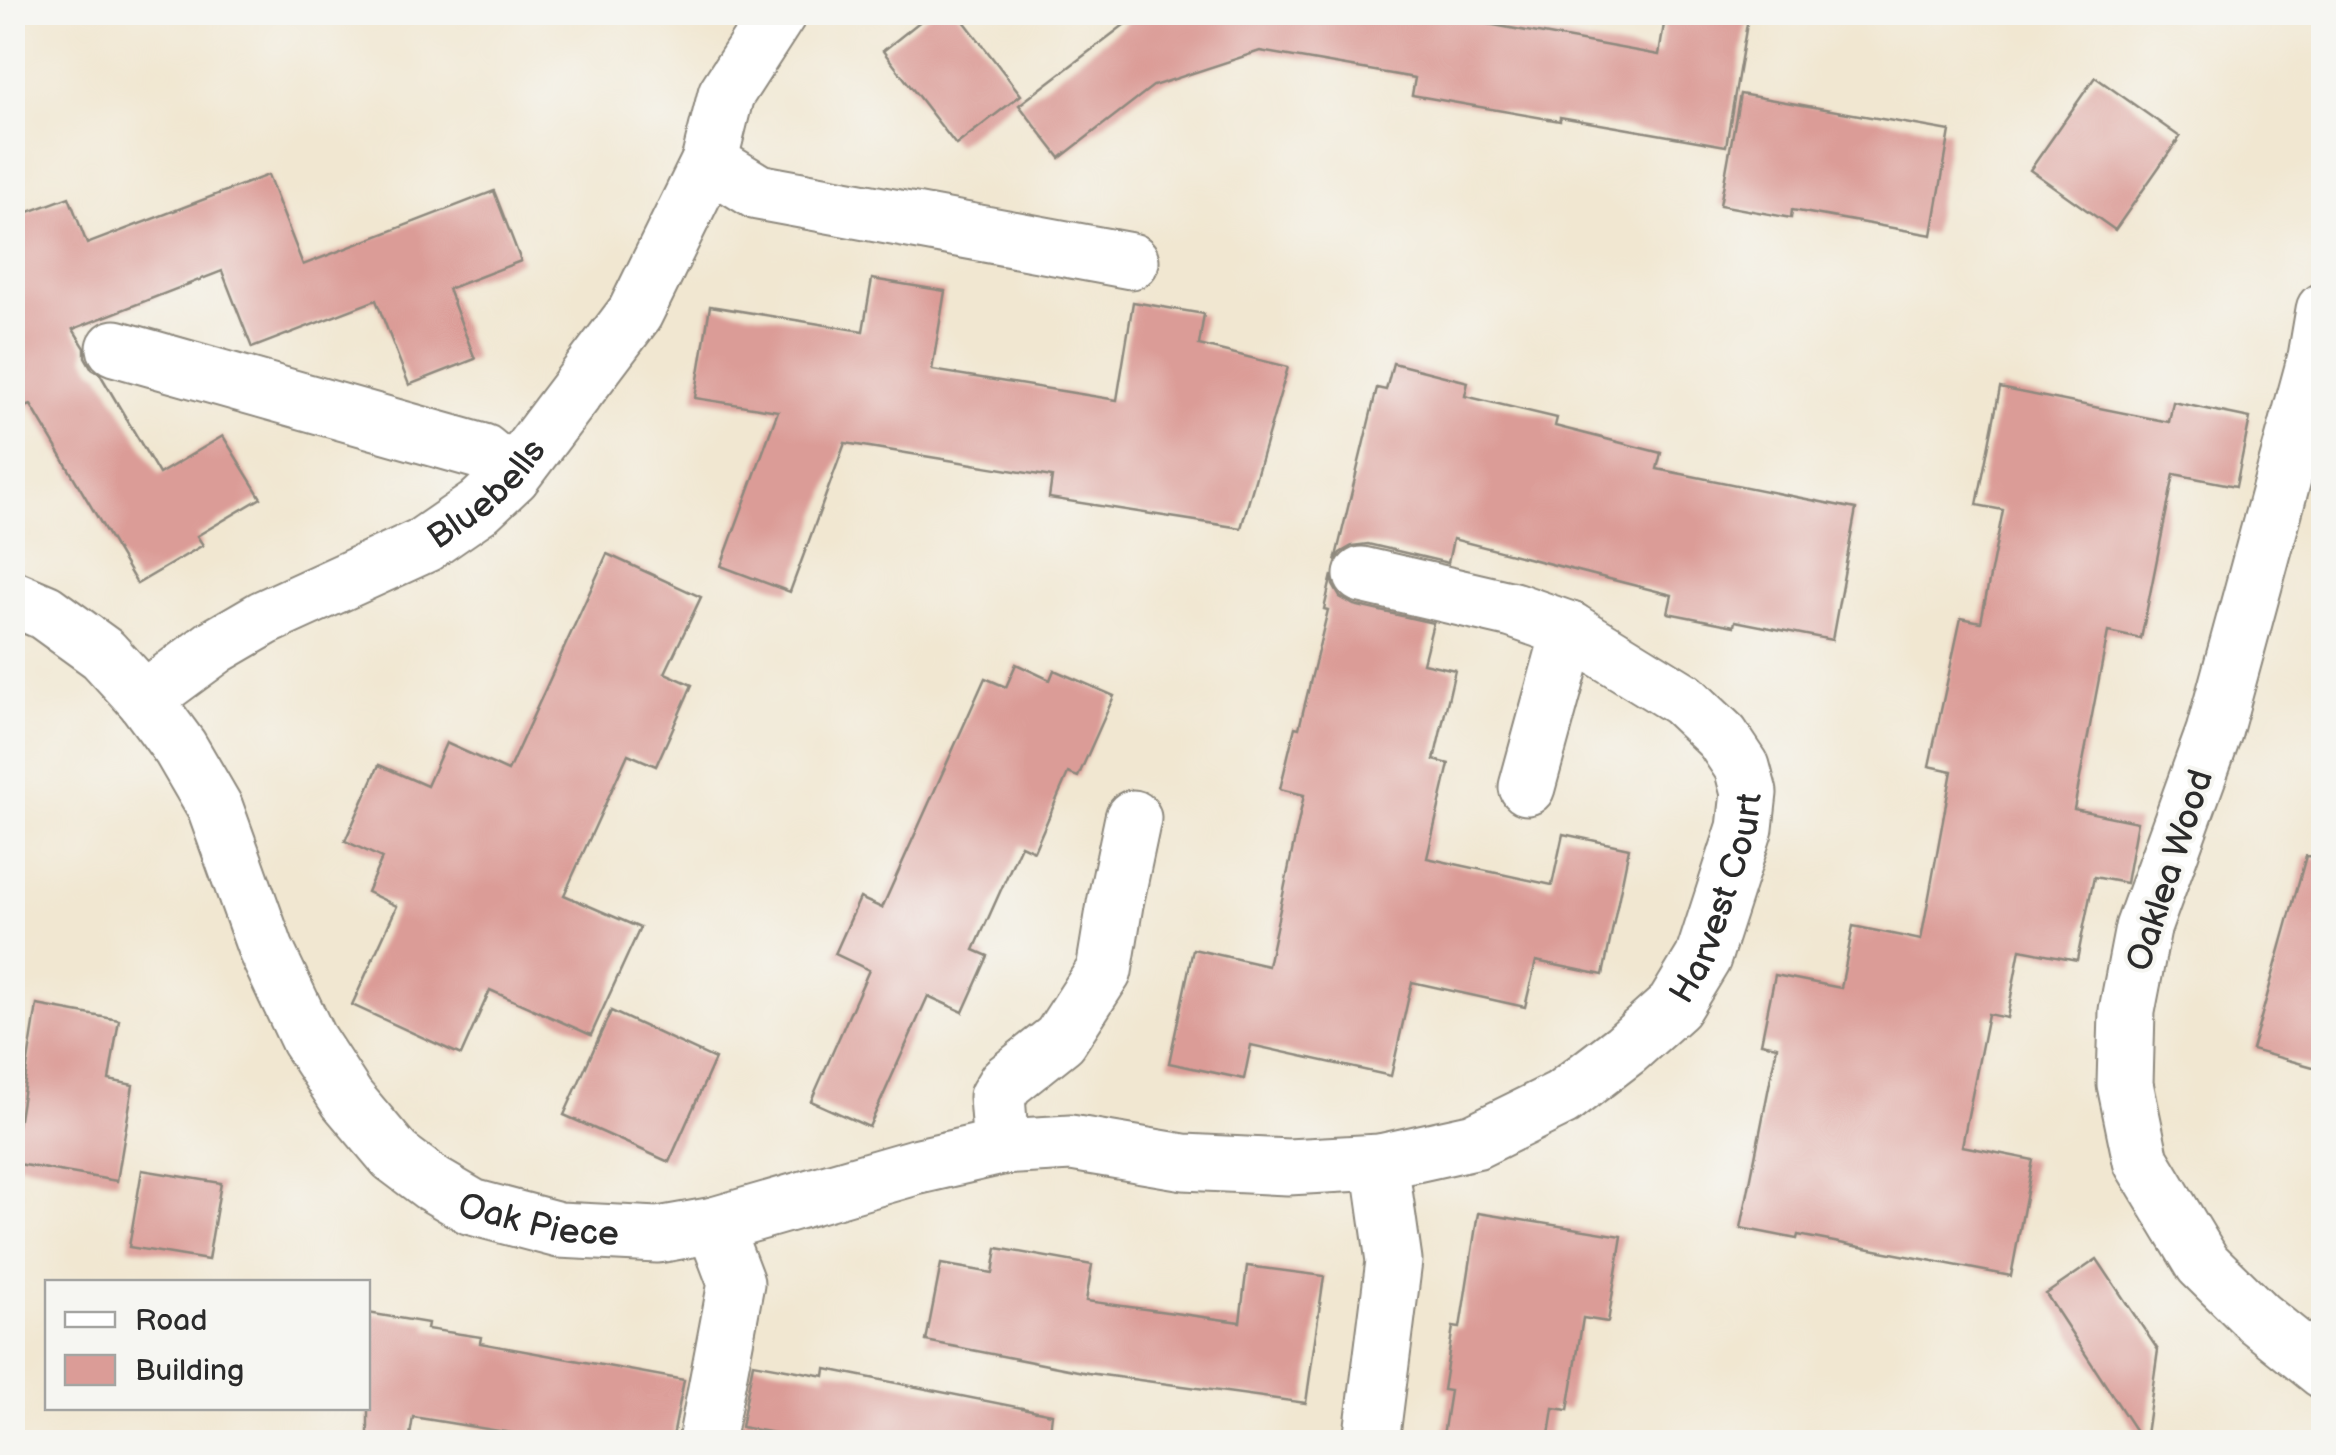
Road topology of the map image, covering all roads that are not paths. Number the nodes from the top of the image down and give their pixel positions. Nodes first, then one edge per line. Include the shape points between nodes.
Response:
1 (779, 12) edge
2 (708, 162) junction
3 (1131, 261) dead end
4 (2324, 310) edge
5 (115, 348) dead end
6 (512, 476) junction
7 (1362, 575) dead end
8 (12, 598) edge
9 (1570, 630) junction
10 (144, 699) junction
11 (1527, 788) dead end
12 (1133, 818) dead end
13 (1001, 1147) junction
14 (1380, 1162) junction
15 (714, 1225) junction
16 (2324, 1371) edge
17 (706, 1442) edge
18 (1371, 1442) edge

1 - 2 street, Bluebells via 726,94
2 - 3 street via 758,192
2 - 6 street, Bluebells via 635,314
4 - 16 street, Oaklea Wood via 2214,732 2143,928 2127,1010 2125,1084 2141,1161 2203,1264
5 - 6 street via 483,452
6 - 10 street, Bluebells via 424,545 264,618
7 - 9 street, Harvest Court
8 - 10 street, Oak Piece via 45,612 103,654
9 - 11 street
9 - 14 street, Harvest Court via 1682,700 1722,737 1742,767 1745,828 1704,958 1674,1006 1562,1098 1475,1140
10 - 15 street, Oak Piece via 215,808 266,950 308,1039 347,1100 395,1156 472,1206 558,1230 658,1235
12 - 13 street via 1104,971 1060,1039 997,1097
13 - 14 street, Oak Piece via 1070,1142 1184,1162 1288,1167
13 - 15 street, Oak Piece
14 - 18 street via 1394,1260
15 - 17 street via 736,1283

